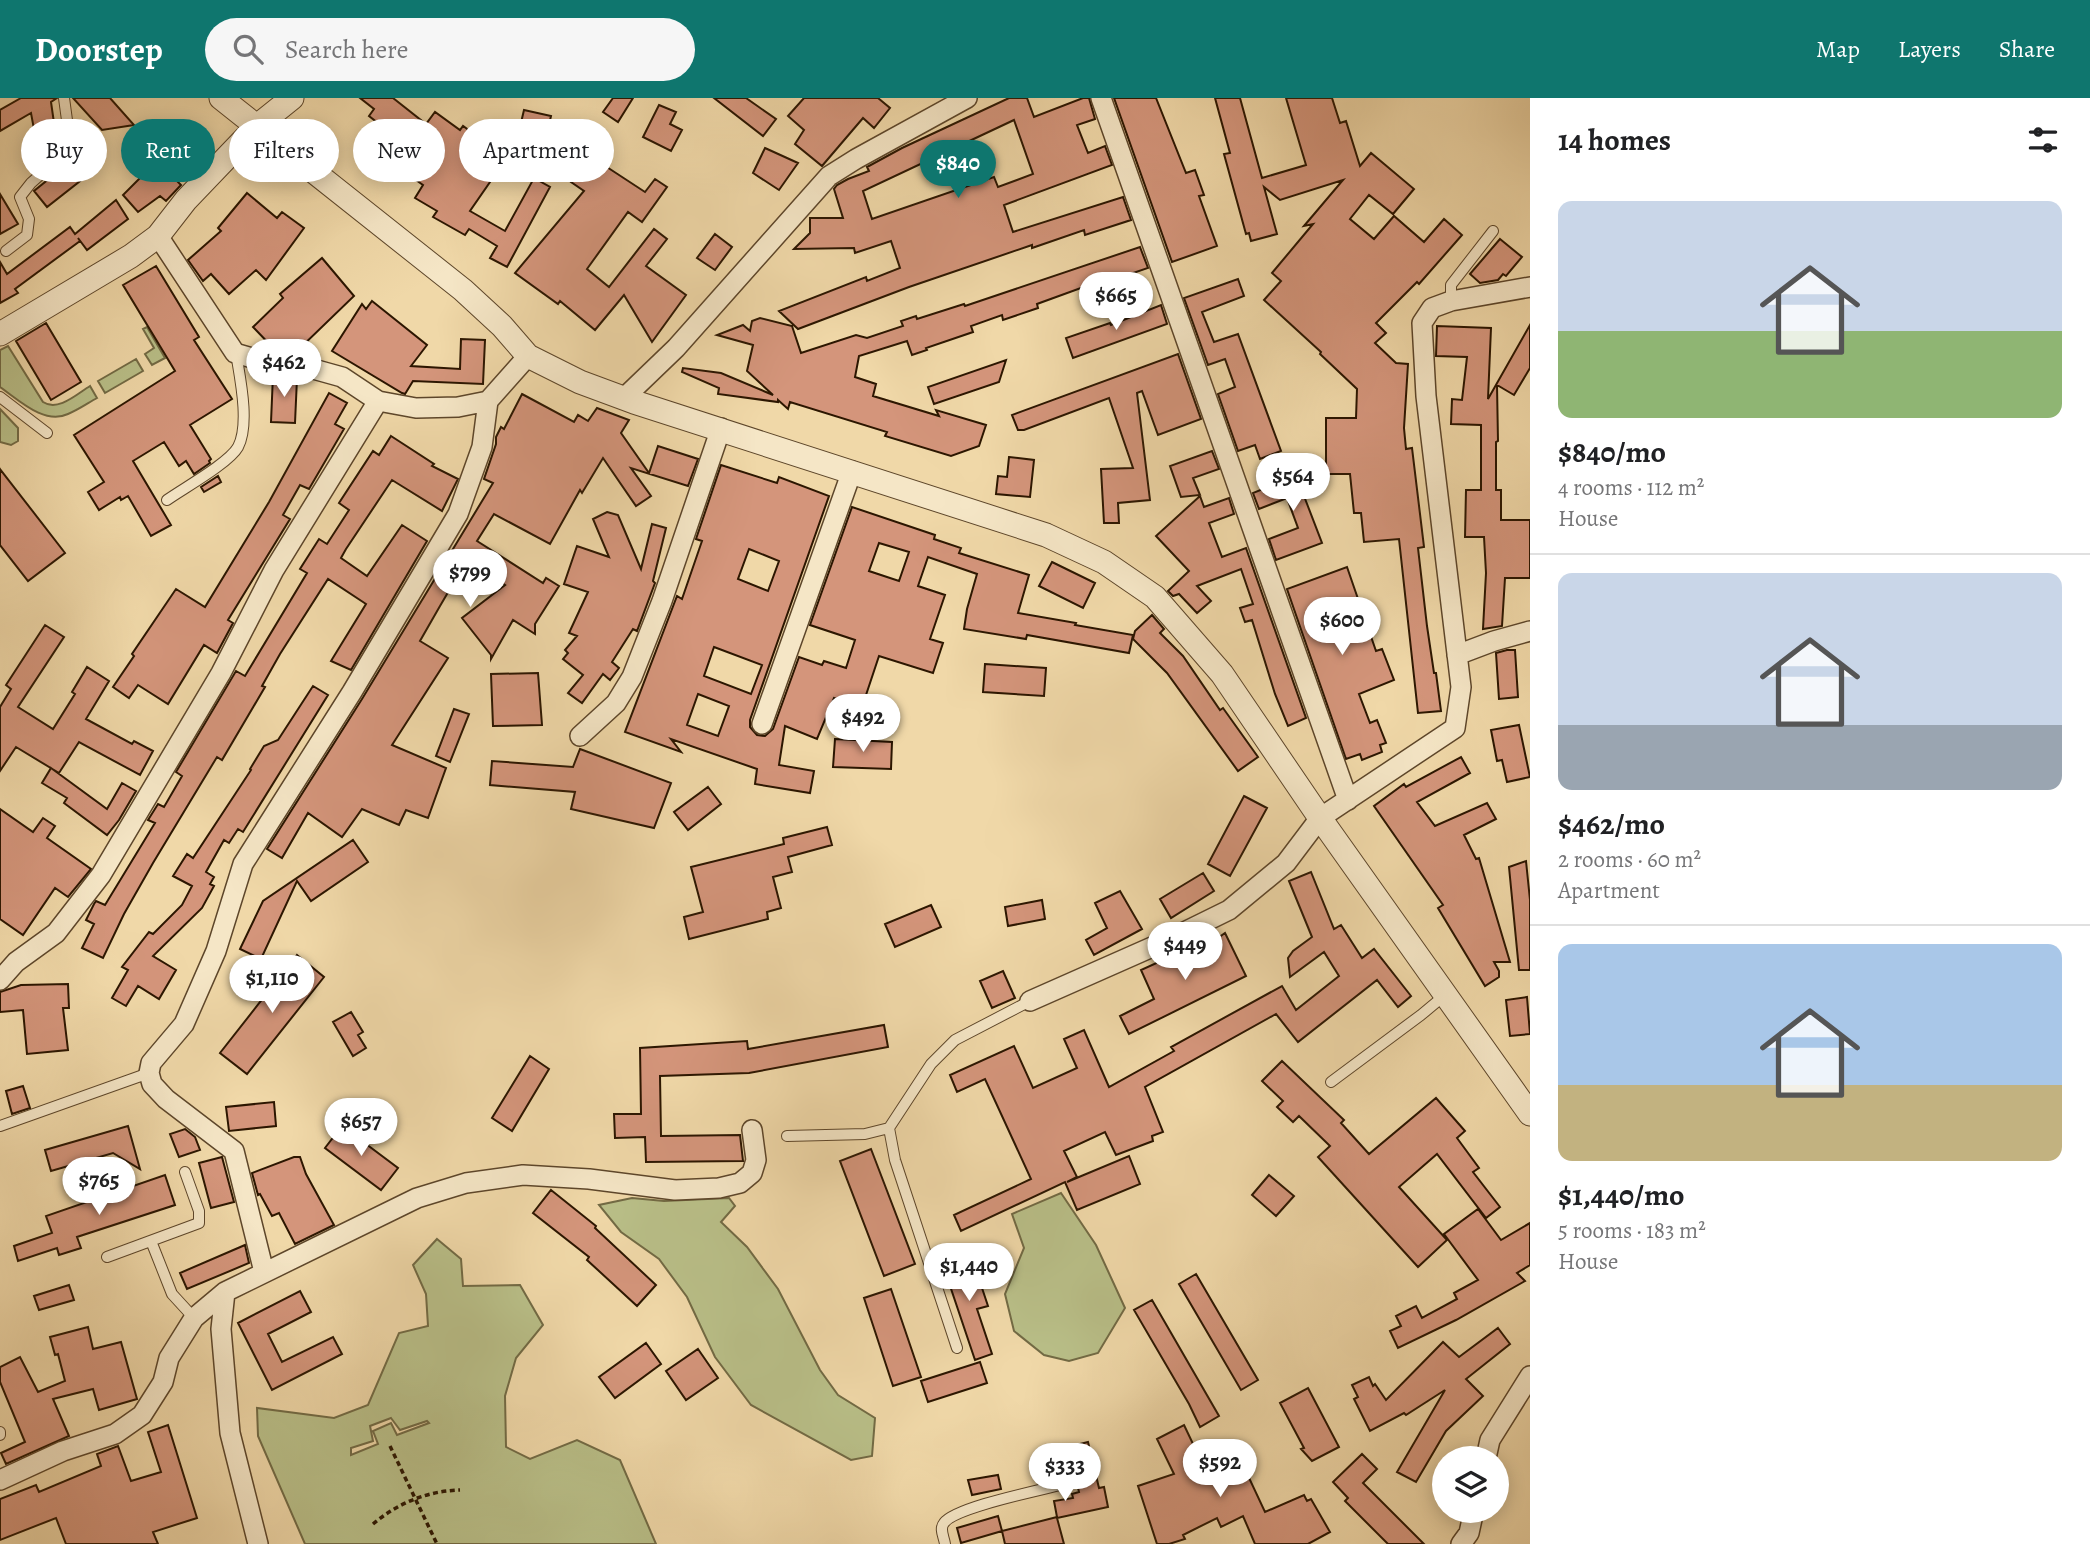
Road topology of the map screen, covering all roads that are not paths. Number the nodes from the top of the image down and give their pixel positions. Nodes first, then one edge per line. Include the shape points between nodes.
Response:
1 (64, 98) edge
2 (221, 98) edge
3 (292, 98) edge
4 (967, 98) edge
5 (1101, 98) edge
6 (246, 119) edge
7 (266, 119) edge
8 (229, 155) edge
9 (326, 182) edge
10 (1493, 231) dead end
11 (158, 236) junction
12 (6, 251) dead end
13 (1530, 287) edge
14 (1451, 301) junction
15 (0, 334) edge
16 (235, 353) junction
17 (528, 356) junction
18 (0, 397) edge
19 (624, 398) junction
20 (378, 401) junction
21 (488, 401) junction
22 (721, 428) junction
23 (47, 433) dead end
24 (852, 471) junction
25 (167, 500) dead end
26 (1530, 631) edge
27 (1457, 655) junction
28 (762, 724) dead end
29 (580, 736) dead end
30 (1348, 800) junction
31 (1320, 818) junction
32 (0, 980) edge
33 (1445, 994) junction
34 (1030, 1002) joint
35 (149, 1073) junction
36 (1331, 1082) dead end
37 (1530, 1114) edge
38 (0, 1126) edge
39 (889, 1128) junction
40 (752, 1130) dead end
41 (788, 1136) dead end
42 (185, 1172) dead end
43 (151, 1241) junction
44 (107, 1257) dead end
45 (264, 1272) junction
46 (225, 1292) junction
47 (194, 1318) junction
48 (957, 1348) dead end
49 (1530, 1376) edge
50 (1489, 1446) edge
51 (0, 1479) edge
52 (1065, 1484) dead end
53 (1471, 1523) edge
54 (258, 1544) edge
55 (945, 1544) edge
56 (1461, 1544) edge

1 - 12 lane via 69,135 66,152 20,197 29,219 27,234
2 - 6 street
3 - 7 street
4 - 19 street via 829,176 676,348
5 - 30 street
8 - 11 street
9 - 17 street via 463,290
10 - 14 lane via 1451,285
11 - 15 street
11 - 16 street
13 - 14 street
14 - 27 street via 1432,308 1422,323 1426,396
16 - 20 street via 342,377
16 - 25 lane via 243,430 237,448
17 - 19 street
17 - 21 street
18 - 23 lane
19 - 22 street
20 - 21 street via 416,408
20 - 32 street via 274,570 221,673 101,875 56,933 16,962
21 - 35 street via 482,447 458,514 243,864 216,951 184,1024 151,1063
22 - 24 street
22 - 29 street via 632,677 616,703
24 - 28 street
24 - 31 street via 1046,535 1104,562 1155,597 1222,674
26 - 27 street
27 - 30 street via 1461,687 1455,728
30 - 31 street
31 - 33 street
31 - 34 street via 1286,863 1229,910
33 - 36 lane
33 - 37 street
34 - 39 lane via 955,1040 931,1064
35 - 38 lane
35 - 45 street via 152,1084 166,1099 234,1151
39 - 41 lane via 865,1134
39 - 48 lane via 895,1160
40 - 45 street via 757,1160 752,1173 740,1183 675,1190 523,1175 466,1183 417,1198
42 - 43 lane via 199,1223
43 - 44 lane
43 - 47 lane via 172,1294
45 - 46 street
46 - 47 street
46 - 54 street via 221,1329 229,1433
47 - 51 street via 142,1415 115,1434
49 - 50 street
52 - 55 lane via 965,1510 944,1521
53 - 56 street

